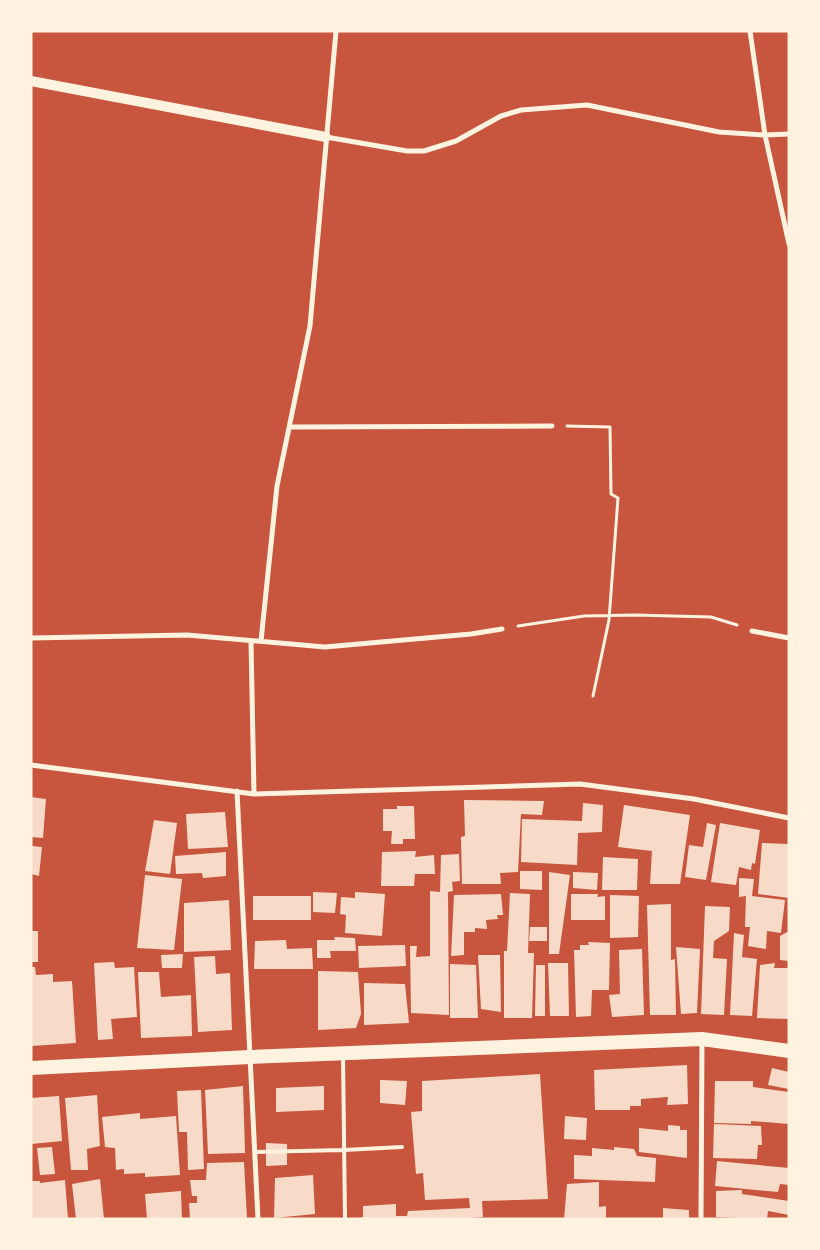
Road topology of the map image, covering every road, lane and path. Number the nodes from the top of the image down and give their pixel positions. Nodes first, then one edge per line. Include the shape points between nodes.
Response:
1 (336, 31) edge
2 (750, 31) edge
3 (31, 81) edge
4 (789, 134) edge
5 (765, 135) junction
6 (326, 137) junction
7 (780, 204) junction
8 (789, 204) edge
9 (789, 244) edge
10 (290, 426) junction
11 (552, 426) joint
12 (609, 616) junction
13 (502, 629) joint
14 (752, 630) joint
15 (31, 638) edge
16 (789, 638) edge
17 (260, 641) junction
18 (251, 642) junction
19 (593, 696) dead end
20 (31, 765) edge
21 (237, 792) junction
22 (254, 794) junction
23 (789, 818) edge
24 (702, 1039) junction
25 (789, 1051) edge
26 (342, 1053) junction
27 (250, 1057) junction
28 (31, 1068) edge
29 (402, 1147) dead end
30 (344, 1150) junction
31 (255, 1152) junction
32 (258, 1219) edge
33 (345, 1219) edge
34 (701, 1219) edge

1 - 6 street
2 - 5 street
3 - 6 main road
4 - 5 street
5 - 6 street via 719,132 587,105 521,110 501,116 456,141 424,151 407,152
5 - 7 street
6 - 10 street via 310,326
7 - 8 street
7 - 9 street
10 - 11 street
10 - 17 street via 277,486
11 - 12 path via 610,427 611,494 618,498
12 - 13 path via 584,616
12 - 14 path via 711,617
12 - 19 path
13 - 17 street via 325,648
14 - 16 street
15 - 18 street via 187,635
17 - 18 street
18 - 22 street
20 - 21 street
21 - 22 street
21 - 27 street
22 - 23 street via 580,784 694,799
24 - 25 highway
24 - 26 highway
24 - 34 street
26 - 27 highway
26 - 30 lane
27 - 28 highway
27 - 31 street
29 - 30 lane
30 - 31 lane
30 - 33 lane
31 - 32 street

